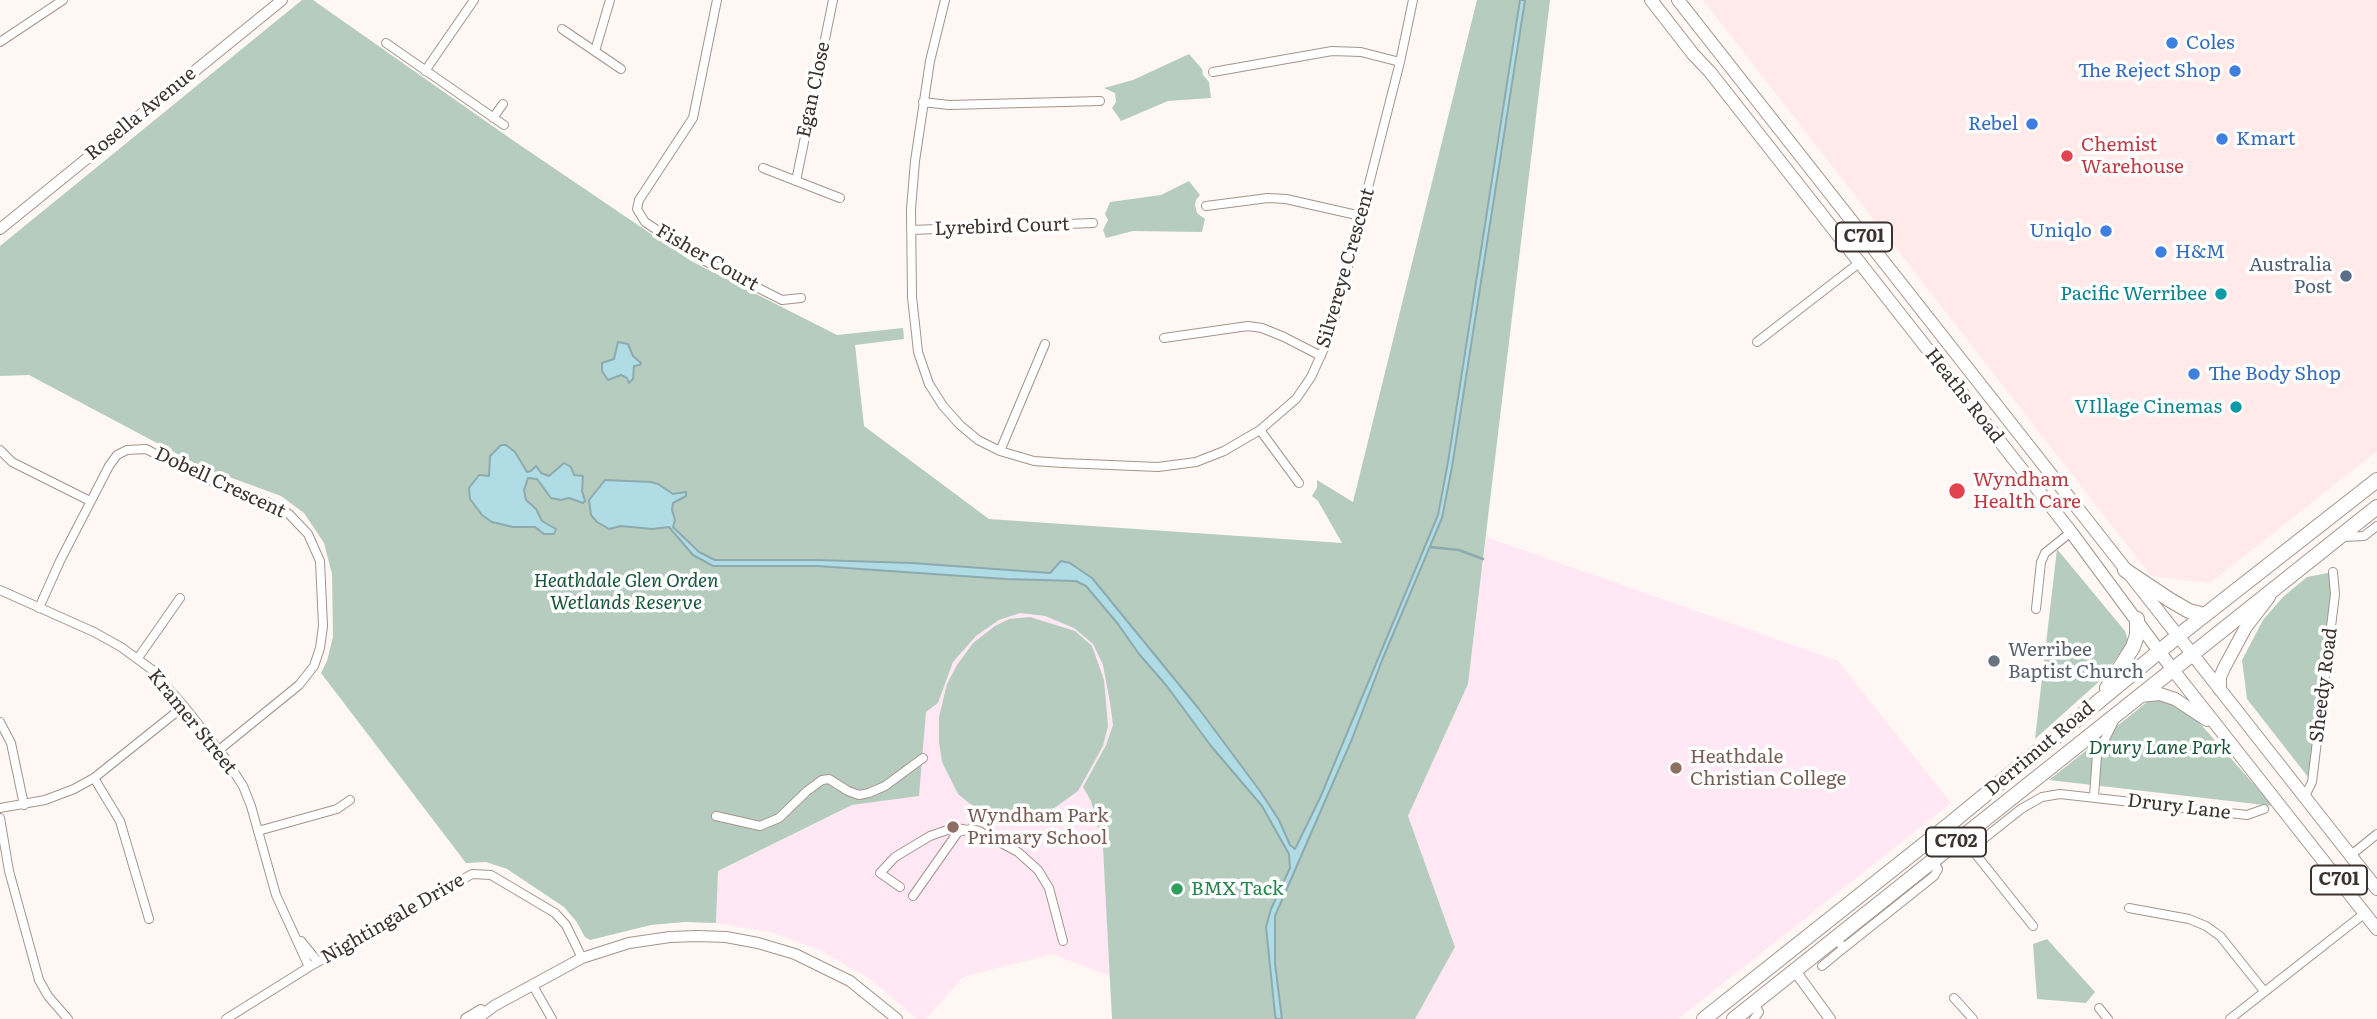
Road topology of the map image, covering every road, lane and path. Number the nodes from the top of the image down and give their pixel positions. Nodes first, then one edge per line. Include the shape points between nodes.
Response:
1 (63, 0) edge
2 (282, 0) edge
3 (474, 0) edge
4 (610, 0) edge
5 (717, 0) edge
6 (833, 0) edge
7 (945, 0) edge
8 (1413, 0) edge
9 (1650, 0) edge
10 (1678, 0) edge
11 (562, 29) dead end
12 (1710, 41) junction
13 (0, 42) edge
14 (386, 43) dead end
15 (595, 51) junction
16 (1719, 52) junction
17 (1693, 54) junction
18 (1400, 62) junction
19 (1703, 65) junction
20 (621, 69) dead end
21 (425, 71) junction
22 (1213, 72) dead end
23 (1100, 101) dead end
24 (923, 102) junction
25 (503, 104) dead end
26 (494, 118) junction
27 (504, 125) dead end
28 (763, 168) dead end
29 (796, 181) junction
30 (840, 198) dead end
31 (1206, 206) dead end
32 (1361, 216) junction
33 (1093, 223) dead end
34 (0, 229) edge
35 (911, 230) junction
36 (1873, 249) junction
37 (1882, 260) junction
38 (1859, 263) junction
39 (801, 298) dead end
40 (1164, 338) dead end
41 (1757, 342) dead end
42 (1045, 344) dead end
43 (1321, 356) junction
44 (1260, 430) junction
45 (0, 450) edge
46 (1000, 452) junction
47 (2377, 480) edge
48 (1299, 483) dead end
49 (2065, 494) junction
50 (90, 501) junction
51 (2377, 507) edge
52 (2377, 526) edge
53 (2071, 532) junction
54 (2340, 537) junction
55 (2125, 570) junction
56 (2333, 572) dead end
57 (2275, 588) junction
58 (0, 590) edge
59 (180, 598) dead end
60 (39, 608) junction
61 (2036, 610) dead end
62 (2206, 615) junction
63 (2137, 619) junction
64 (2178, 636) junction
65 (2160, 650) junction
66 (2192, 654) junction
67 (138, 658) junction
68 (2173, 670) junction
69 (2220, 690) junction
70 (2140, 696) junction
71 (2098, 701) junction
72 (184, 706) junction
73 (2118, 714) junction
74 (0, 722) edge
75 (2221, 731) junction
76 (219, 750) junction
77 (923, 758) dead end
78 (94, 778) junction
79 (2094, 796) junction
80 (2305, 796) junction
81 (350, 800) dead end
82 (24, 805) junction
83 (0, 808) edge
84 (2264, 809) dead end
85 (716, 816) dead end
86 (0, 818) edge
87 (1951, 823) junction
88 (963, 829) junction
89 (258, 831) junction
90 (2377, 834) edge
91 (1967, 843) junction
92 (2350, 855) junction
93 (1900, 861) junction
94 (1933, 861) junction
95 (2331, 870) junction
96 (900, 887) dead end
97 (2377, 889) edge
98 (913, 895) dead end
99 (2130, 908) dead end
100 (2365, 913) junction
101 (149, 919) dead end
102 (2033, 926) dead end
103 (2377, 929) edge
104 (295, 933) junction
105 (1063, 941) dead end
106 (1839, 943) junction
107 (582, 958) junction
108 (1780, 959) junction
109 (318, 962) junction
110 (1822, 966) dead end
111 (309, 967) junction
112 (1793, 973) junction
113 (532, 985) junction
114 (2264, 991) junction
115 (1954, 998) dead end
116 (1754, 1003) junction
117 (494, 1006) junction
118 (2099, 1008) dead end
119 (1717, 1009) junction
120 (236, 1016) edge
121 (68, 1019) edge
122 (226, 1019) edge
123 (466, 1019) edge
124 (477, 1019) edge
125 (552, 1019) edge
126 (897, 1019) edge
127 (1704, 1019) edge
128 (1734, 1019) edge
129 (1754, 1019) edge
130 (1829, 1019) edge
131 (1973, 1019) edge
132 (2108, 1019) edge
133 (2230, 1019) edge

1 - 13 street
2 - 34 street, Rosella Avenue
3 - 21 street
4 - 15 street
5 - 39 street, Fisher Court via 693,118 637,209 645,222 699,258 782,300
6 - 29 street, Egan Close
7 - 24 street, Silvereye Crescent
8 - 18 street, Silvereye Crescent
9 - 17 main road, Heaths Road / C701
10 - 12 main road, Heaths Road / C701
11 - 15 street
12 - 16 main road, Heaths Road / C701
12 - 17 main road
14 - 21 street
15 - 20 street
16 - 19 main road
16 - 36 main road, Heaths Road / C701
17 - 19 main road, Heaths Road / C701
18 - 22 street via 1361,52 1332,51
18 - 32 street, Silvereye Crescent
19 - 38 main road, Heaths Road / C701
21 - 26 street
23 - 24 street
24 - 35 street, Silvereye Crescent
25 - 26 street
26 - 27 street
28 - 29 street
29 - 30 street
31 - 32 street via 1286,199
32 - 43 street, Silvereye Crescent
33 - 35 street, Lyrebird Court
35 - 46 street, Silvereye Crescent via 912,297 923,370 960,425
36 - 37 main road, Heaths Road / C701
36 - 38 main road
37 - 38 main road
37 - 49 main road, Heaths Road / C701
38 - 41 street
38 - 53 main road, Heaths Road / C701
40 - 43 street via 1248,326 1284,337
42 - 46 street
43 - 44 street, Silvereye Crescent via 1296,399
44 - 46 street, Silvereye Crescent via 1196,462 1158,467 1053,463
44 - 48 street
45 - 50 street via 12,462
47 - 62 highway, Derrimut Road / C702
49 - 53 main road via 2076,517
49 - 55 main road, Heaths Road / C701
50 - 60 street, Dobell Crescent
50 - 76 street, Dobell Crescent via 117,455 140,448 212,482 276,505 296,520 313,543 321,567 323,626 314,666 293,691
51 - 54 highway, Derrimut Road / C702
52 - 54 street via 2364,536
53 - 61 street via 2045,553
53 - 63 main road, Heaths Road / C701
54 - 57 highway, Derrimut Road / C702
55 - 62 highway via 2180,606
55 - 64 main road, Heaths Road / C701
56 - 80 street, Sheedy Road via 2335,594 2312,782
57 - 66 highway, Derrimut Road / C702
57 - 69 main road via 2246,627 2220,677
58 - 60 street, Kramer Street
59 - 67 street
60 - 67 street, Kramer Street
62 - 64 highway, Derrimut Road / C702
63 - 65 main road, Heaths Road / C701
63 - 71 highway via 2133,647
64 - 65 highway, Derrimut Road / C702
64 - 66 main road, Heaths Road / C701
65 - 68 main road, Heaths Road / C701
65 - 71 highway, Derrimut Road / C702
66 - 68 highway, Derrimut Road / C702
66 - 69 main road, Heaths Road / C701
67 - 72 street, Kramer Street
68 - 70 highway, Derrimut Road / C702
68 - 75 main road, Heaths Road / C701
69 - 80 main road, Heaths Road / C701
70 - 73 highway, Derrimut Road / C702
70 - 75 main road via 2160,694 2175,699
71 - 87 highway, Derrimut Road / C702
72 - 76 street, Kramer Street
72 - 78 street
73 - 79 street via 2097,755
73 - 91 highway, Derrimut Road / C702
74 - 82 street via 11,743
75 - 95 main road, Heaths Road / C701
76 - 89 street, Kramer Street via 243,786
77 - 85 street via 869,793 859,795 829,779 822,780 779,818 760,826
78 - 82 street
78 - 101 street via 120,821
79 - 84 street, Drury Lane via 2247,815
79 - 91 street, Drury Lane via 2042,797
80 - 92 main road, Heaths Road / C701
81 - 89 street via 337,809
82 - 83 street
86 - 121 street via 9,872 39,980
87 - 91 highway
87 - 93 highway, Derrimut Road / C702
88 - 96 street via 930,836 895,857 880,873
88 - 98 street
88 - 105 street via 987,835 1018,852 1038,870 1049,888
89 - 104 street, Kramer Street via 273,885
90 - 92 street
91 - 94 highway, Derrimut Road / C702
91 - 102 street
92 - 95 main road
92 - 97 main road, Heaths Road / C701
93 - 94 highway via 1923,855
93 - 108 highway, Derrimut Road / C702
94 - 106 highway, Derrimut Road / C702
95 - 100 main road, Heaths Road / C701
99 - 114 street via 2206,926 2220,936
100 - 103 main road, Heaths Road / C701
100 - 114 street
104 - 109 street, Kramer Street
104 - 111 street, Kramer Street
106 - 110 street
106 - 112 highway, Derrimut Road / C702
107 - 109 street, Nightingale Drive via 559,917 496,877 479,873
107 - 113 street
107 - 126 street via 629,943 670,937 726,937 764,944 850,981
108 - 112 highway
108 - 119 highway, Derrimut Road / C702
109 - 111 street, Nightingale Drive
111 - 120 street, Nightingale Drive
112 - 116 highway, Derrimut Road / C702
112 - 130 street
113 - 117 street
113 - 125 street
114 - 133 street
115 - 131 street
116 - 119 highway via 1741,999
116 - 128 highway, Derrimut Road / C702
116 - 129 street via 1759,1012
117 - 123 street
117 - 124 street
118 - 132 street
119 - 127 highway, Derrimut Road / C702
120 - 122 street, Nightingale Drive

